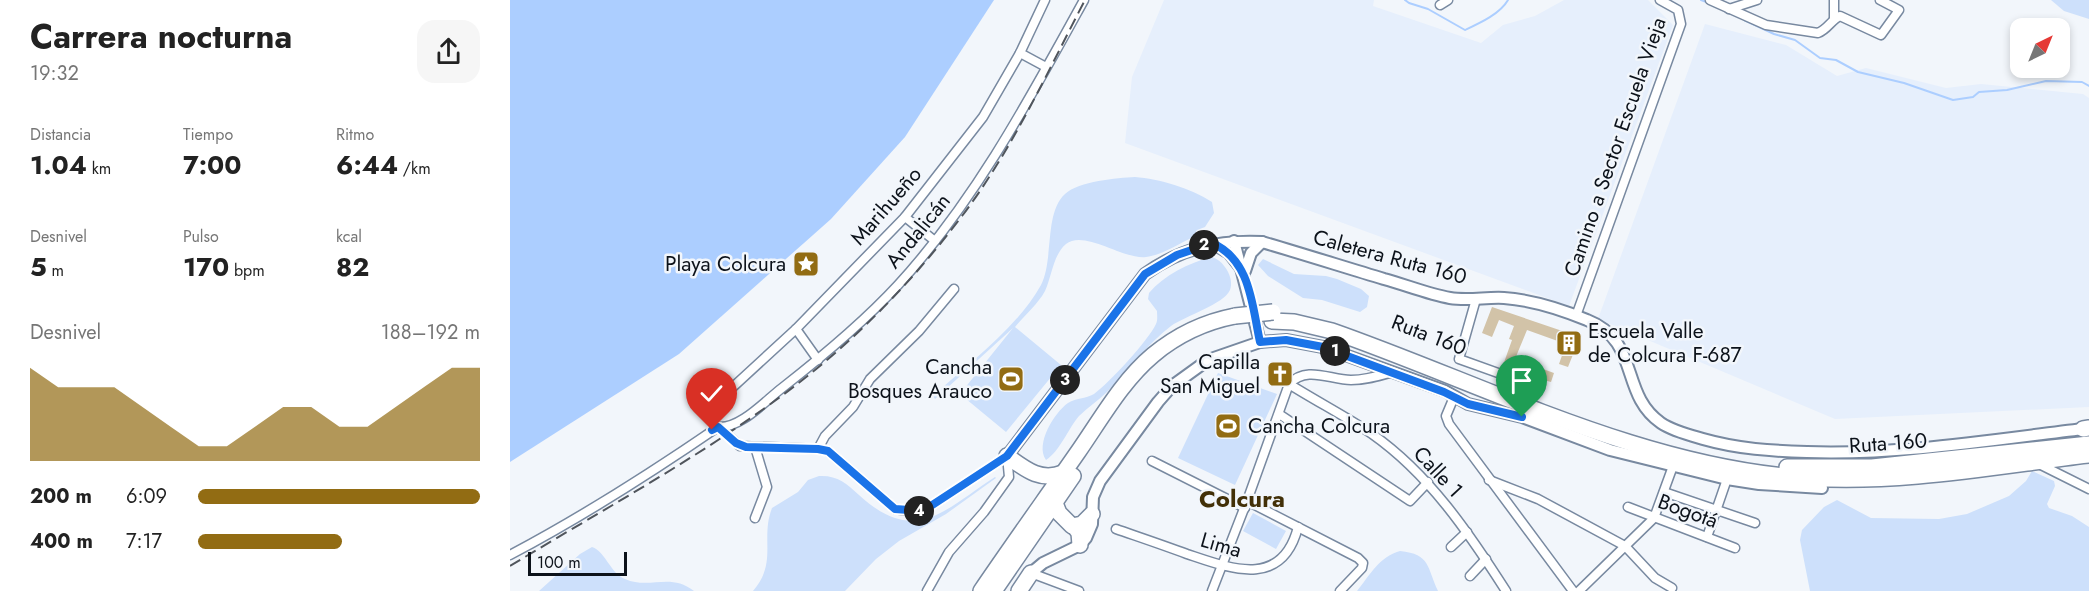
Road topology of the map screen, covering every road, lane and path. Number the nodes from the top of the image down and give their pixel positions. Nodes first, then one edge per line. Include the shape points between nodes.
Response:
1 (1046, 0) edge
2 (1084, 0) edge
3 (1660, 0) edge
4 (1710, 0) edge
5 (1757, 0) edge
6 (1834, 0) edge
7 (1880, 0) edge
8 (1729, 9) junction
9 (1834, 19) junction
10 (1020, 53) junction
11 (1046, 67) junction
12 (905, 217) junction
13 (935, 241) junction
14 (1234, 241) junction
15 (1262, 242) junction
16 (1212, 243) junction
17 (1245, 275) junction
18 (954, 289) dead end
19 (1476, 299) junction
20 (1576, 316) junction
21 (1276, 318) junction
22 (1234, 320) junction
23 (796, 329) junction
24 (1260, 342) junction
25 (818, 360) junction
26 (1393, 372) junction
27 (1289, 384) junction
28 (1540, 388) dead end
29 (1454, 397) junction
30 (1279, 414) junction
31 (718, 427) junction
32 (2086, 429) edge
33 (2089, 444) edge
34 (755, 447) junction
35 (818, 449) junction
36 (2089, 455) edge
37 (1007, 456) junction
38 (1152, 461) dead end
39 (2034, 462) junction
40 (1673, 466) junction
41 (1063, 473) junction
42 (1035, 475) junction
43 (1894, 478) junction
44 (1727, 479) junction
45 (1489, 480) junction
46 (1428, 482) junction
47 (1822, 488) joint
48 (2089, 489) edge
49 (1664, 492) junction
50 (1047, 505) junction
51 (1246, 505) junction
52 (1628, 507) dead end
53 (1716, 509) junction
54 (1092, 514) junction
55 (755, 518) dead end
56 (1654, 518) junction
57 (1755, 523) dead end
58 (1075, 527) junction
59 (1298, 527) junction
60 (1116, 529) dead end
61 (1467, 532) junction
62 (1707, 537) junction
63 (1080, 545) junction
64 (1625, 546) junction
65 (1451, 547) dead end
66 (1735, 548) dead end
67 (510, 555) edge
68 (1486, 559) junction
69 (1223, 566) junction
70 (1031, 573) junction
71 (1470, 576) dead end
72 (1672, 588) dead end
73 (1503, 590) edge
74 (927, 591) edge
75 (981, 591) edge
76 (994, 591) edge
77 (1019, 591) edge
78 (1080, 591) edge
79 (1212, 591) edge
80 (1340, 591) edge
81 (1573, 591) edge
82 (1579, 591) edge

1 - 10 street, Marihueño
2 - 11 street, Andalicán
3 - 20 street, Camino a Sector Escuela Vieja via 1677,10 1681,24
4 - 8 street
5 - 8 street
6 - 9 street
7 - 9 street via 1899,10 1881,35 1840,16
8 - 9 street via 1766,25 1818,33
10 - 11 street
10 - 12 street, Marihueño via 982,117
11 - 13 street, Andalicán via 992,162
12 - 13 street
12 - 23 street, Marihueño
13 - 25 street, Andalicán via 872,312
14 - 15 street, Caletera Ruta 160
14 - 16 street, Caletera Ruta 160
14 - 17 street
15 - 17 street via 1249,258
15 - 19 street, Caletera Ruta 160 via 1438,295
16 - 17 street via 1229,253
16 - 37 street, Caletera Ruta 160 via 1177,255 1145,274
17 - 24 street
18 - 35 street via 919,331 870,379 853,407
19 - 20 street, Caletera Ruta 160 via 1512,299
19 - 28 street via 1459,359
20 - 32 street, Caletera Ruta 160 via 1598,325 1616,341 1627,361 1635,391 1654,417 1682,433 1726,445 1771,451 1874,451
21 - 22 highway, Ruta 160
21 - 33 highway, Ruta 160 via 1299,313 1324,318 1635,436 1745,462 1803,468 1872,467
21 - 43 highway, Ruta 160 via 1347,336 1530,406 1682,458 1737,470 1806,478
22 - 41 highway, Ruta 160 via 1210,322 1186,332 1146,362 1107,409
22 - 50 highway, Ruta 160 via 1187,343 1148,372
23 - 25 street
23 - 31 street, Marihueño via 712,403 709,416
24 - 26 street via 1286,340 1311,344
24 - 54 street via 1208,360 1172,386 1100,482 1093,497
25 - 31 street, Andalicán via 744,418 726,428
26 - 27 street via 1353,380 1308,374
26 - 29 street
27 - 30 street
27 - 46 street, Calle 1 via 1373,435
29 - 40 street via 1610,450
29 - 45 street via 1446,416 1449,424
30 - 46 street via 1410,501
30 - 51 street
31 - 34 street via 740,446
31 - 67 street, Andalicán via 672,459
34 - 35 street
34 - 55 street via 767,487
35 - 37 street via 834,456 895,509 915,512 923,511
36 - 39 highway, Ruta 160
37 - 42 highway
37 - 74 street via 1009,477 949,552
38 - 51 street
39 - 43 highway, Ruta 160
39 - 48 street
40 - 44 street
40 - 49 street
41 - 42 highway
41 - 50 highway, Ruta 160
42 - 50 highway
43 - 47 highway via 1853,487
44 - 47 street
44 - 53 street
45 - 64 street via 1538,499
45 - 81 street
46 - 61 street, Calle 1
49 - 53 street
49 - 56 street
50 - 58 highway
50 - 75 highway, Ruta 160
50 - 76 highway, Ruta 160
51 - 59 street
51 - 69 street
52 - 56 street, Bogotá
53 - 57 street
53 - 62 street
54 - 58 highway
54 - 63 street via 1091,529
56 - 62 street, Bogotá
56 - 64 street
58 - 63 highway
59 - 69 street, Lima via 1290,547 1274,563 1253,570
59 - 80 street via 1363,563
60 - 69 street, Lima
61 - 65 street
61 - 68 street, Calle 1
62 - 66 street, Bogotá
63 - 70 street
64 - 72 street via 1655,578
64 - 82 street
68 - 71 street
68 - 73 street, Calle 1
69 - 79 street
70 - 77 highway
70 - 78 street

